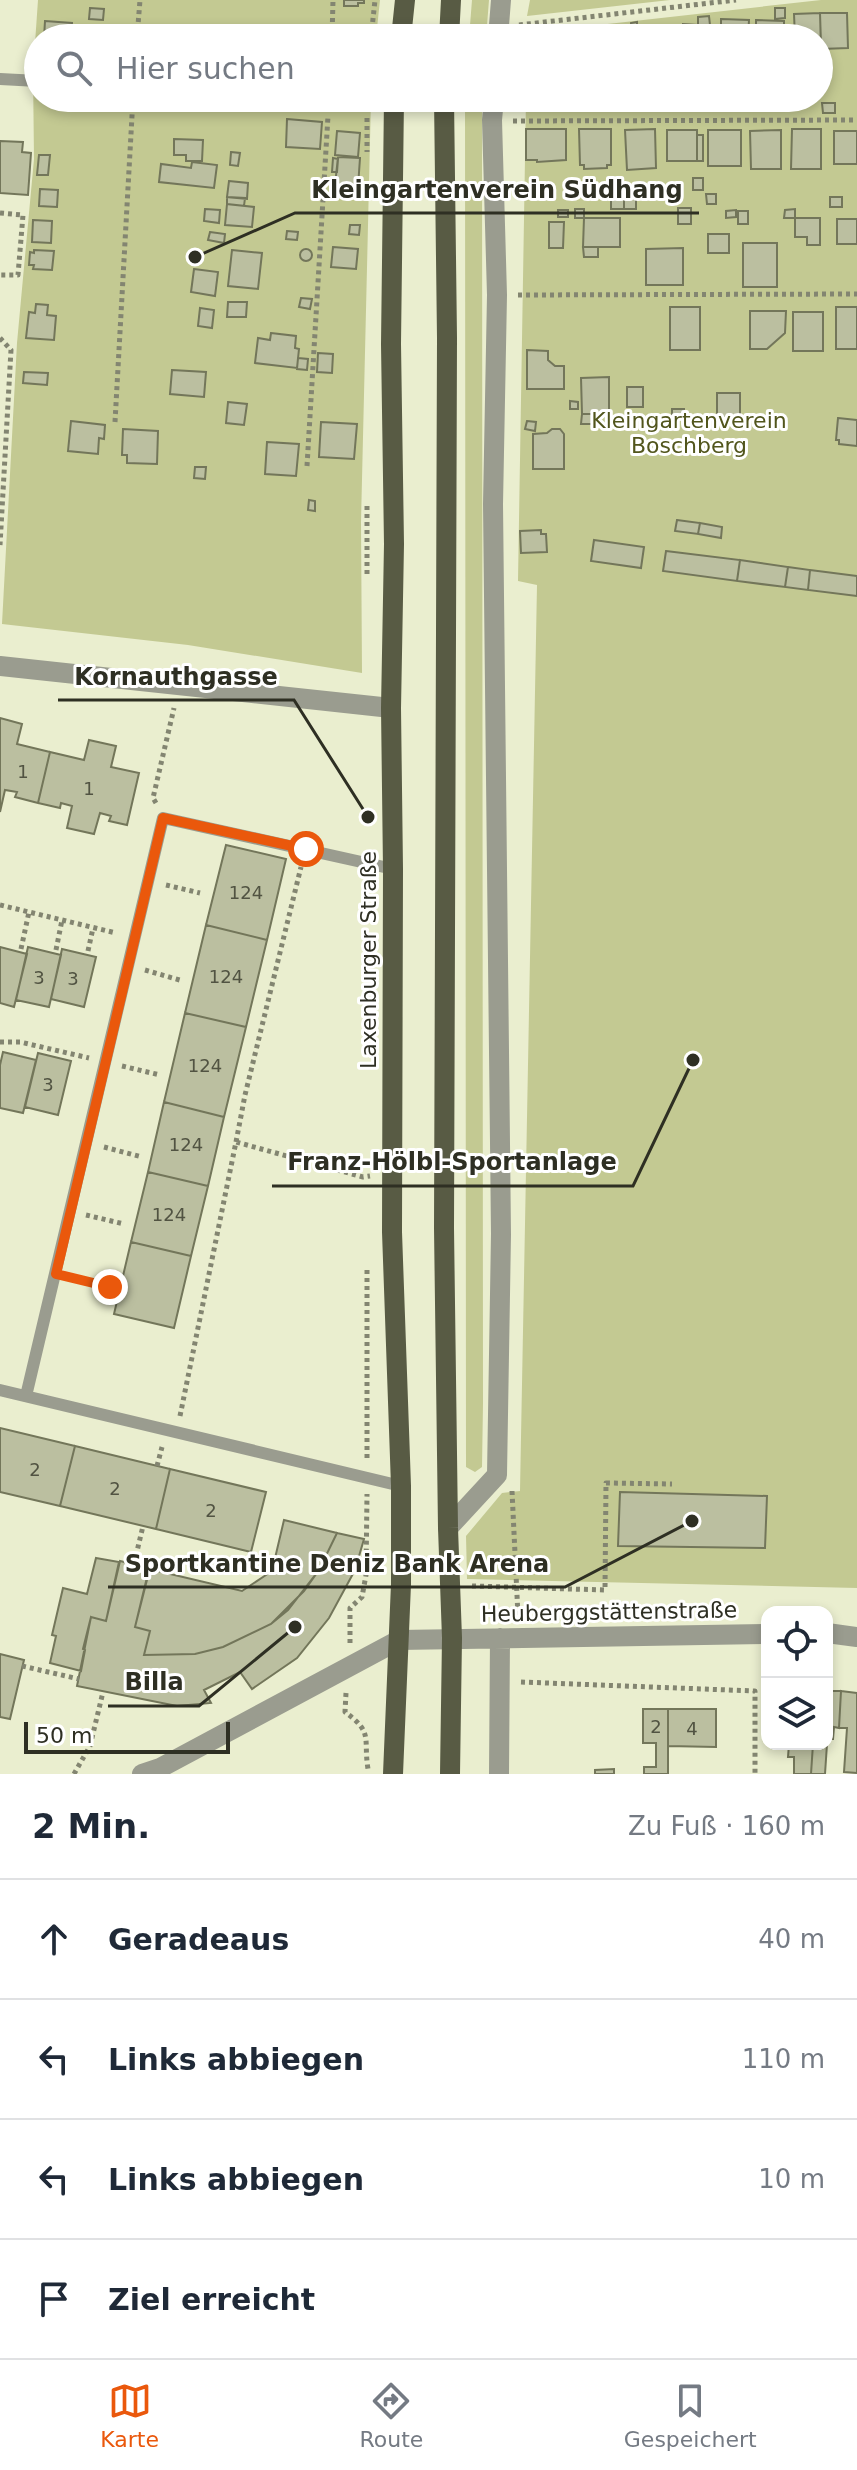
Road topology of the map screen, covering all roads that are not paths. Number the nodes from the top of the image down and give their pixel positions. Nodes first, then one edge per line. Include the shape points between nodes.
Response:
1 (405, 0) edge
2 (451, 0) edge
3 (501, 0) edge
4 (402, 24) edge
5 (450, 24) edge
6 (499, 24) edge
7 (0, 79) edge
8 (24, 80) edge
9 (393, 112) edge
10 (444, 112) edge
11 (493, 112) edge
12 (0, 666) edge
13 (391, 708) junction
14 (393, 869) junction
15 (0, 1390) edge
16 (26, 1396) junction
17 (401, 1486) junction
18 (448, 1528) junction
19 (761, 1634) edge
20 (833, 1634) edge
21 (510, 1637) junction
22 (857, 1637) edge
23 (452, 1638) junction
24 (399, 1640) junction
25 (142, 1774) edge
26 (393, 1774) edge
27 (450, 1774) edge
28 (499, 1774) edge

1 - 4 main road
2 - 5 main road
3 - 6 street
7 - 8 lane
9 - 13 main road, Laxenburger Straße
10 - 18 main road
11 - 18 street via 501,1234 497,1475
12 - 13 street
13 - 14 main road, Laxenburger Straße
14 - 16 lane via 163,818
14 - 17 main road, Laxenburger Straße via 392,1232
15 - 16 lane
16 - 17 lane
17 - 24 main road, Laxenburger Straße
18 - 23 main road
19 - 21 street, Heuberggstättenstraße
20 - 22 street
21 - 23 street, Heuberggstättenstraße
21 - 28 street
23 - 24 street, Heuberggstättenstraße
23 - 27 main road
24 - 25 street
24 - 26 main road, Laxenburger Straße

